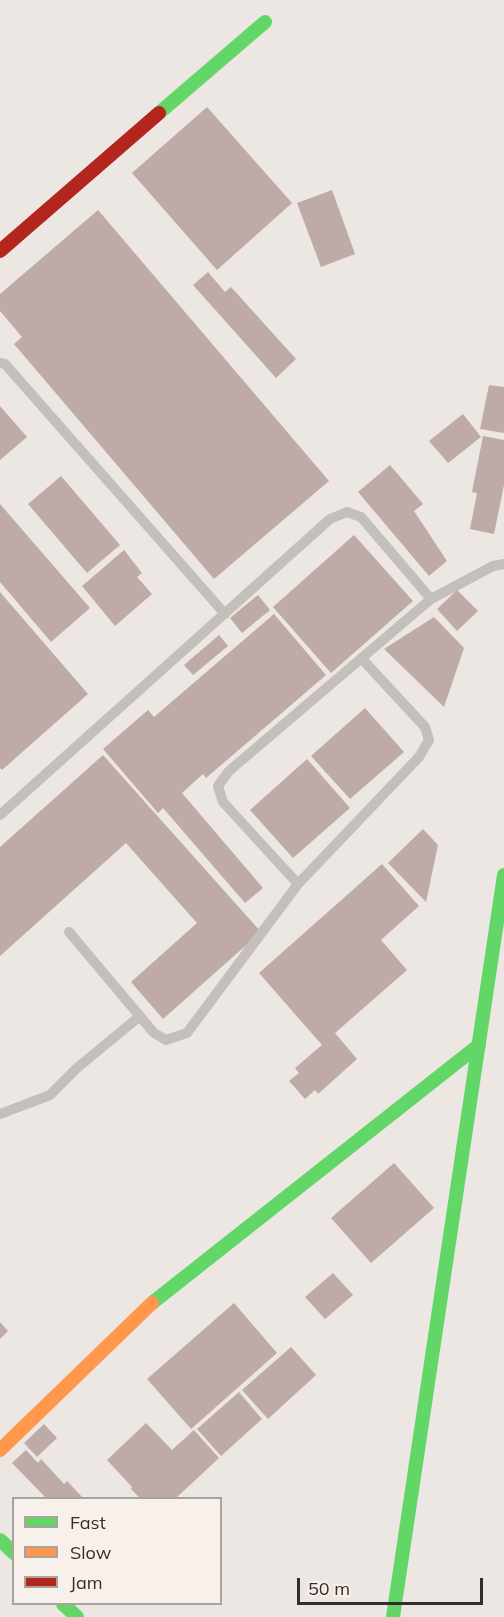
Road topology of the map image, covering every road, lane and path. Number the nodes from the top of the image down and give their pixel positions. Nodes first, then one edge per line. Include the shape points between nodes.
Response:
1 (265, 22) dead end
2 (0, 251) edge
3 (0, 363) edge
4 (504, 564) edge
5 (431, 599) junction
6 (225, 614) junction
7 (362, 659) junction
8 (0, 815) edge
9 (504, 875) edge
10 (297, 884) junction
11 (69, 932) dead end
12 (140, 1016) junction
13 (478, 1045) junction
14 (0, 1114) edge
15 (0, 1450) edge
16 (0, 1540) edge
17 (12, 1551) edge
18 (64, 1605) edge
19 (77, 1617) edge
20 (393, 1617) edge

1 - 2 main road
3 - 6 lane via 5,364
4 - 5 lane
5 - 6 lane via 361,517 347,512 330,519
5 - 7 lane
6 - 8 lane
7 - 10 lane via 425,727 429,740 419,757
7 - 10 lane via 229,771 218,786 223,802
9 - 13 main road
10 - 12 lane via 187,1033 166,1040
11 - 12 lane
12 - 14 lane via 50,1095
13 - 15 main road via 156,1299
13 - 20 main road
16 - 17 main road
18 - 19 main road

